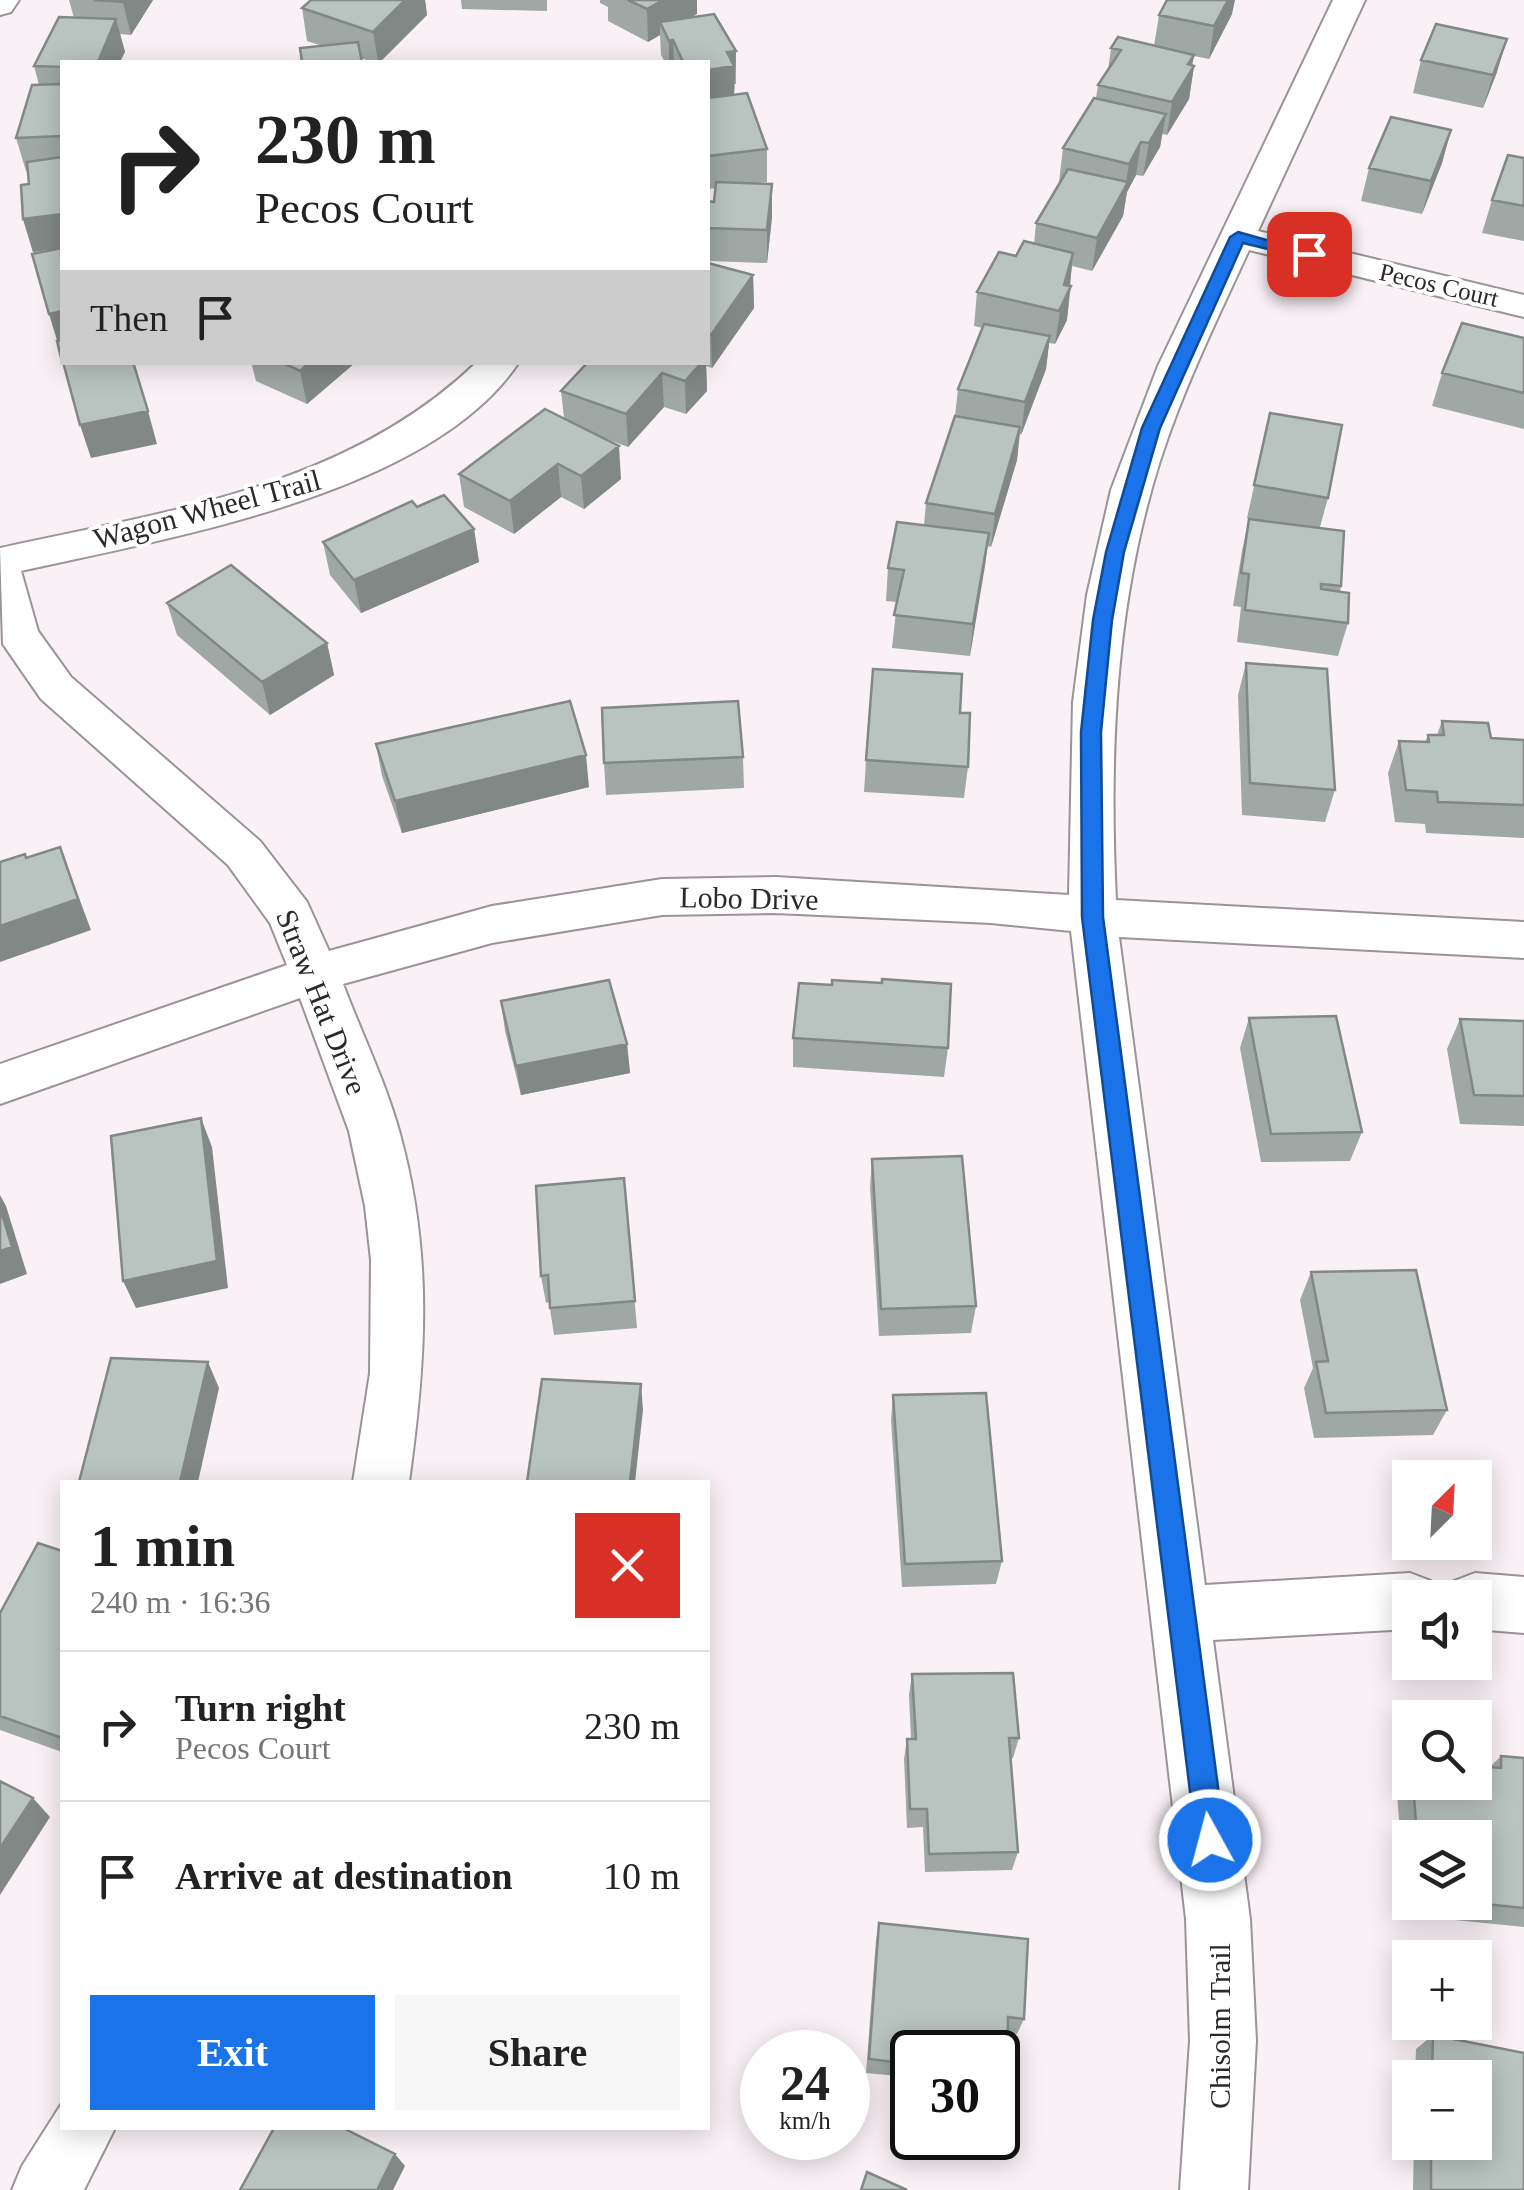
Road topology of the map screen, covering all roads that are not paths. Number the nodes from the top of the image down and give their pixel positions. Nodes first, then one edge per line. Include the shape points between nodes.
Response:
1 (1350, 0) edge
2 (1238, 237) junction
3 (1524, 306) edge
4 (497, 365) edge
5 (0, 562) edge
6 (0, 570) edge
7 (1093, 917) junction
8 (1524, 940) edge
9 (316, 976) junction
10 (0, 1084) edge
11 (381, 1480) edge
12 (1392, 1602) edge
13 (1492, 1602) edge
14 (1524, 1605) edge
15 (1182, 1614) junction
16 (81, 2130) edge
17 (46, 2190) edge
18 (1214, 2190) edge

1 - 2 street, Chisolm Trail
2 - 3 street, Pecos Court
2 - 7 street, Chisolm Trail via 1151,428 1115,552 1091,732
4 - 5 street, Wagon Wheel Trail via 429,424 328,477
6 - 9 street, Straw Hat Drive via 18,634 34,662 244,853 290,914
7 - 8 street, Lobo Drive
7 - 9 street, Lobo Drive via 1032,908 684,895 486,925
7 - 15 street, Chisolm Trail
9 - 10 street, Lobo Drive
9 - 11 street, Straw Hat Drive via 374,1131 391,1206 397,1373
12 - 15 street
13 - 14 street
15 - 18 street, Chisolm Trail via 1218,1919 1223,2041
16 - 17 street

